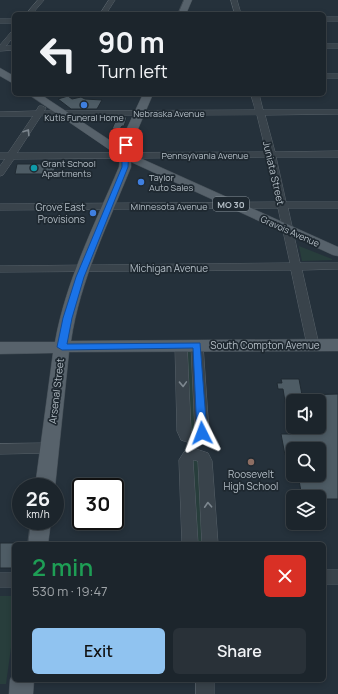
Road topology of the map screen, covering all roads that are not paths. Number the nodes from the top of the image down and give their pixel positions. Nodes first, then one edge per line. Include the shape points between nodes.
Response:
1 (41, 0) edge
2 (112, 0) edge
3 (188, 0) edge
4 (234, 0) edge
5 (32, 12) edge
6 (104, 12) edge
7 (183, 12) edge
8 (237, 12) edge
9 (326, 19) edge
10 (338, 19) edge
11 (0, 21) edge
12 (12, 21) edge
13 (12, 34) edge
14 (326, 46) edge
15 (338, 46) edge
16 (0, 48) edge
17 (12, 48) edge
18 (0, 71) edge
19 (326, 76) edge
20 (338, 76) edge
21 (12, 78) edge
22 (36, 96) edge
23 (147, 96) edge
24 (256, 96) edge
25 (46, 102) junction
26 (260, 112) junction
27 (338, 112) edge
28 (140, 113) junction
29 (0, 114) edge
30 (38, 114) junction
31 (62, 114) junction
32 (270, 154) junction
33 (338, 154) edge
34 (125, 155) junction
35 (0, 156) edge
36 (12, 156) junction
37 (0, 173) edge
38 (235, 205) junction
39 (281, 205) junction
40 (338, 205) edge
41 (109, 206) junction
42 (0, 207) edge
43 (287, 230) junction
44 (338, 252) edge
45 (338, 266) edge
46 (296, 267) junction
47 (83, 268) junction
48 (0, 269) edge
49 (181, 345) junction
50 (197, 345) junction
51 (313, 345) junction
52 (338, 345) edge
53 (62, 347) junction
54 (0, 348) edge
55 (49, 448) junction
56 (0, 450) edge
57 (46, 478) edge
58 (40, 530) edge
59 (38, 542) edge
60 (190, 542) edge
61 (210, 542) edge
62 (338, 577) edge
63 (326, 578) edge
64 (0, 580) edge
65 (12, 580) edge
66 (22, 682) edge
67 (205, 682) edge
68 (21, 694) edge
69 (205, 694) edge

1 - 5 street
2 - 6 street
3 - 7 main road
4 - 8 street
9 - 10 street
11 - 12 street
13 - 16 street
14 - 15 street
16 - 17 street
18 - 21 main road
19 - 20 street
22 - 25 main road, Gravois Avenue / MO 30
23 - 28 main road, Arsenal Street
24 - 26 street, Juniata Street
25 - 30 street
25 - 31 main road, Gravois Avenue / MO 30
26 - 27 street, Nebraska Avenue
26 - 28 street, Nebraska Avenue
26 - 32 street, Juniata Street
28 - 31 street, Nebraska Avenue
28 - 34 main road, Arsenal Street via 126,145
29 - 30 street, Nebraska Avenue
30 - 31 street, Nebraska Avenue
36 -> 30 street
31 - 34 main road, Gravois Avenue / MO 30
32 - 33 street, Pennsylvania Avenue
32 - 34 street, Pennsylvania Avenue
32 - 39 street, Juniata Street
34 - 36 street, Pennsylvania Avenue
34 - 38 main road, Gravois Avenue / MO 30
34 - 41 main road, Arsenal Street via 125,167
35 - 36 street, Pennsylvania Avenue
36 - 37 street
38 - 39 street, Minnesota Avenue
38 - 41 street, Minnesota Avenue
38 - 43 main road, Gravois Avenue / MO 30
39 - 40 street, Minnesota Avenue
39 - 43 street, Juniata Street
41 - 42 street, Minnesota Avenue
41 - 47 main road, Arsenal Street
43 - 44 main road, Gravois Avenue / MO 30
43 - 46 street, Juniata Street
45 - 46 street, Michigan Avenue
46 - 47 street, Michigan Avenue
46 - 51 street, Juniata Street
47 - 48 street, Michigan Avenue
47 - 53 main road, Arsenal Street via 67,318
49 - 50 main road, South Compton Avenue
49 -> 50 street via 184,431 186,436 196,438 202,433
49 - 53 main road, South Compton Avenue
50 - 51 main road, South Compton Avenue
51 - 52 main road, South Compton Avenue
53 - 54 main road, South Compton Avenue
53 - 55 main road, Arsenal Street
55 - 56 street
55 - 57 main road, Arsenal Street
58 - 59 main road
61 -> 60 street via 205,461 203,457 193,454 186,460
62 - 63 street
64 - 65 street
66 - 68 main road
67 - 69 street

